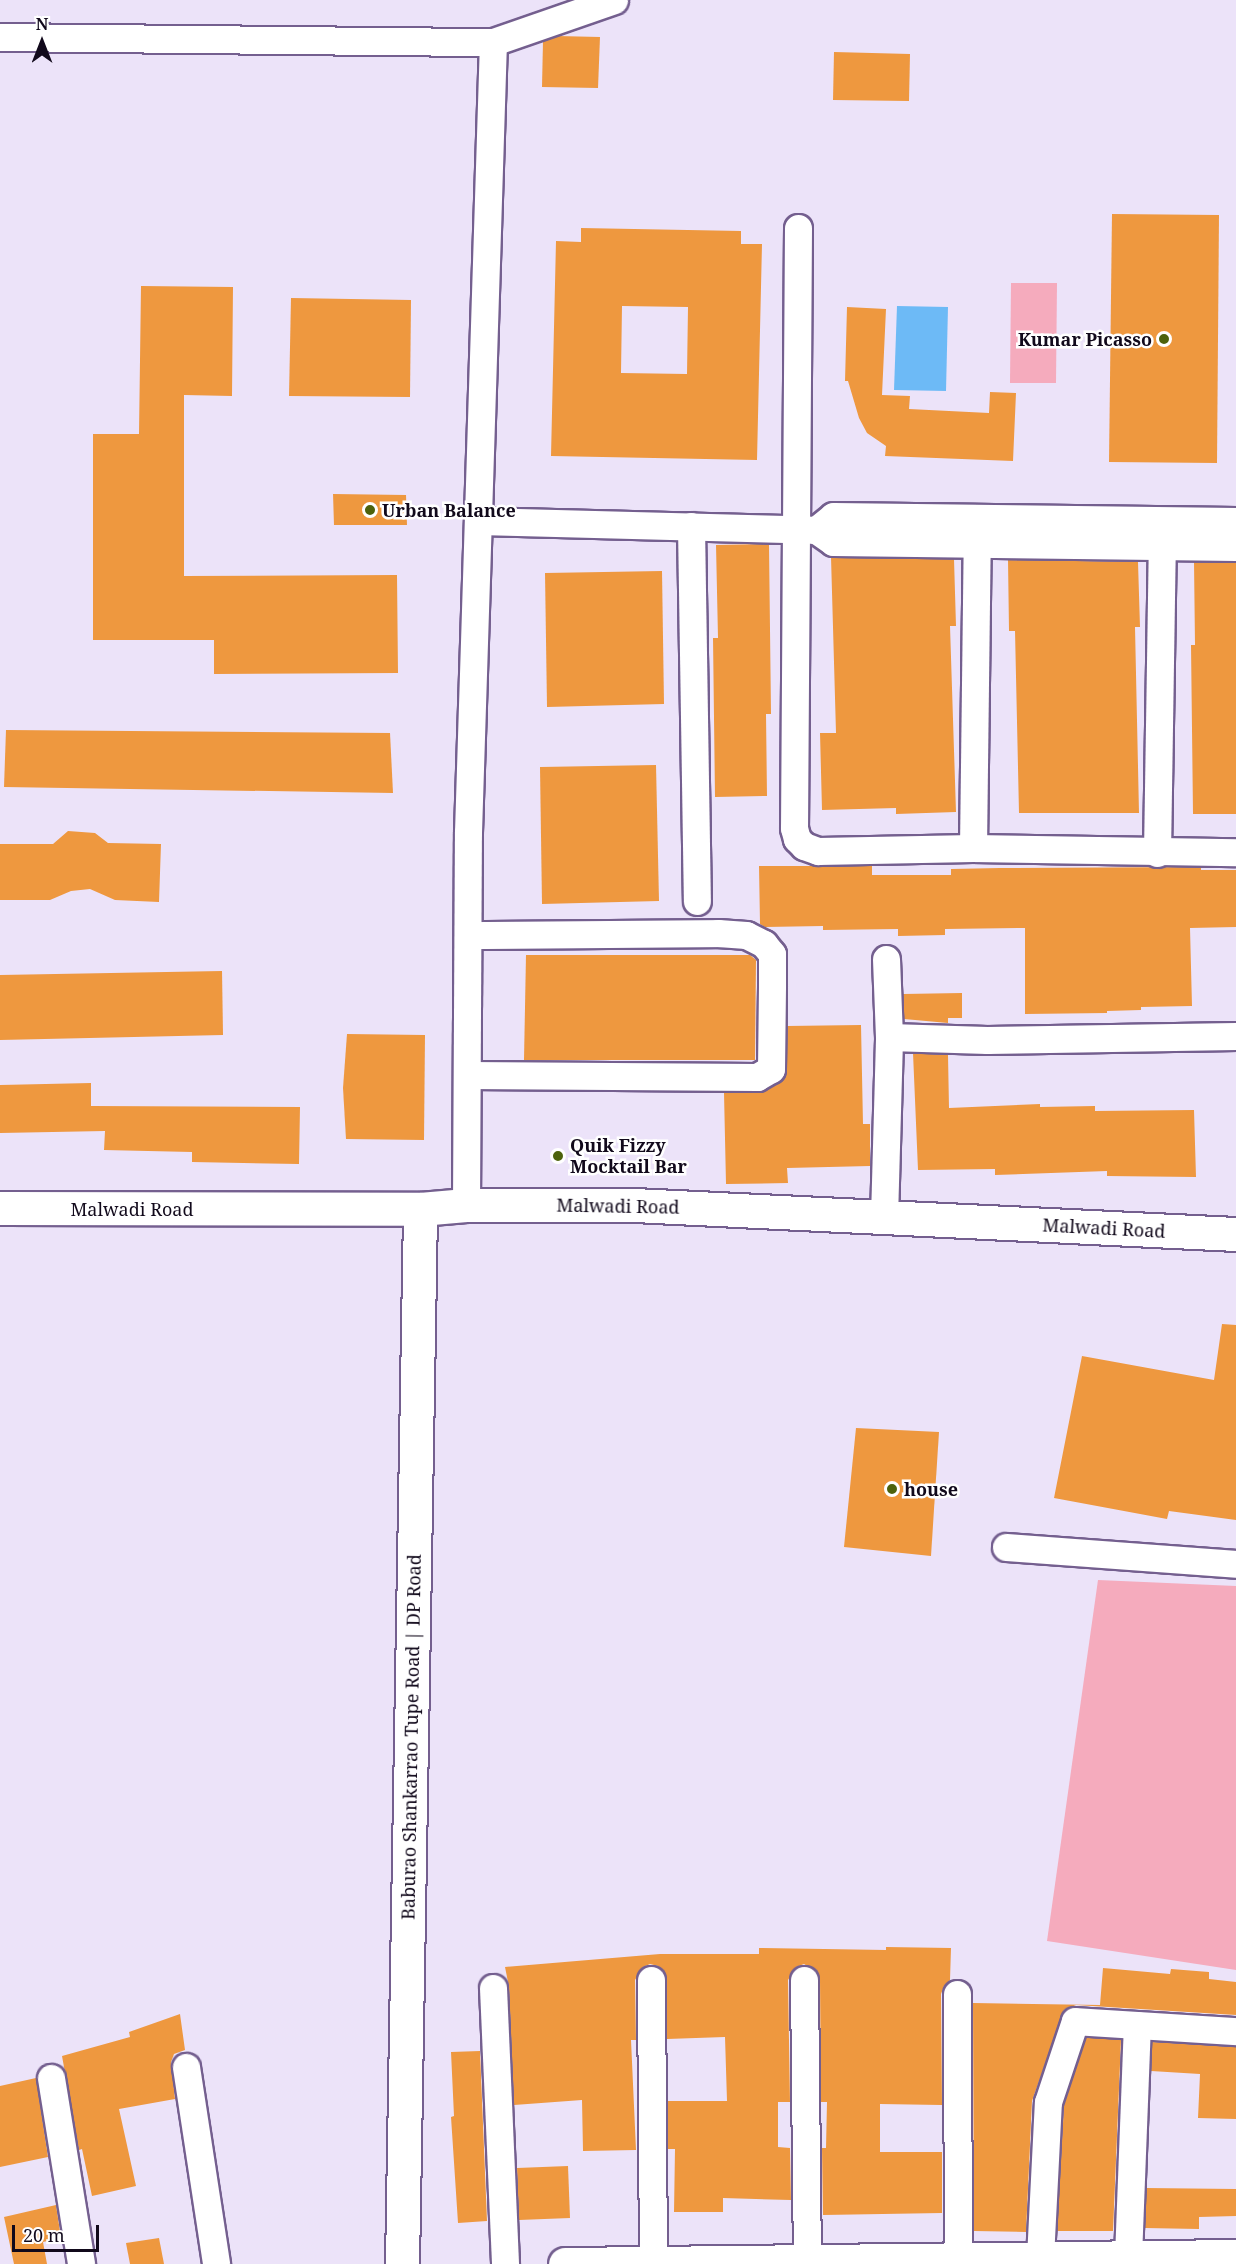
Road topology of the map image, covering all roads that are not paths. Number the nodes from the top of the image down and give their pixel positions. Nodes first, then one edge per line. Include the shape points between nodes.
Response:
1 (614, 0) edge
2 (0, 37) edge
3 (494, 42) junction
4 (798, 228) dead end
5 (479, 521) junction
6 (1236, 521) edge
7 (691, 526) junction
8 (805, 530) junction
9 (977, 531) junction
10 (1162, 533) junction
11 (1236, 547) edge
12 (973, 848) junction
13 (1236, 852) edge
14 (1157, 853) junction
15 (697, 901) dead end
16 (469, 935) junction
17 (886, 959) dead end
18 (1236, 1036) edge
19 (889, 1037) junction
20 (466, 1075) junction
21 (466, 1205) junction
22 (0, 1208) edge
23 (420, 1209) junction
24 (884, 1218) junction
25 (1236, 1234) edge
26 (1006, 1546) dead end
27 (1236, 1564) edge
28 (651, 1980) dead end
29 (804, 1980) dead end
30 (493, 1988) dead end
31 (957, 1994) dead end
32 (1137, 2025) junction
33 (1236, 2031) edge
34 (186, 2067) dead end
35 (51, 2078) dead end
36 (1236, 2256) edge
37 (1041, 2258) junction
38 (1123, 2260) edge
39 (958, 2262) edge
40 (666, 2263) edge
41 (806, 2263) edge
42 (81, 2264) edge
43 (216, 2264) edge
44 (402, 2264) edge
45 (505, 2264) edge
46 (565, 2264) edge

1 - 3 street
2 - 3 street
3 - 5 street
4 - 8 street
5 - 7 street
5 - 16 street via 468,832
6 - 10 street
7 - 8 street
7 - 15 street
8 - 9 street via 833,516
8 - 12 street via 794,828 797,839 818,851
9 - 10 street
9 - 12 street
10 - 11 street
10 - 14 street
12 - 14 street
13 - 14 street
16 - 20 street
16 - 20 street via 746,935 764,944 772,954 771,1069 757,1077 740,1078
17 - 19 street
18 - 19 street via 987,1040
19 - 24 street
20 - 21 street
21 - 23 street, Malwadi Road
21 - 24 street, Malwadi Road via 634,1205
22 - 23 street, Malwadi Road
23 - 44 street, Baburao Shankarrao Tupe Road | DP Road
24 - 25 street, Malwadi Road
26 - 27 street
28 - 40 street
29 - 41 street
30 - 45 street
31 - 39 street
32 - 33 street
32 - 37 street via 1075,2021 1048,2102
32 - 38 street
34 - 43 street
35 - 42 street
36 - 38 street
37 - 38 street
37 - 39 street
39 - 41 street
40 - 41 street
40 - 46 street

